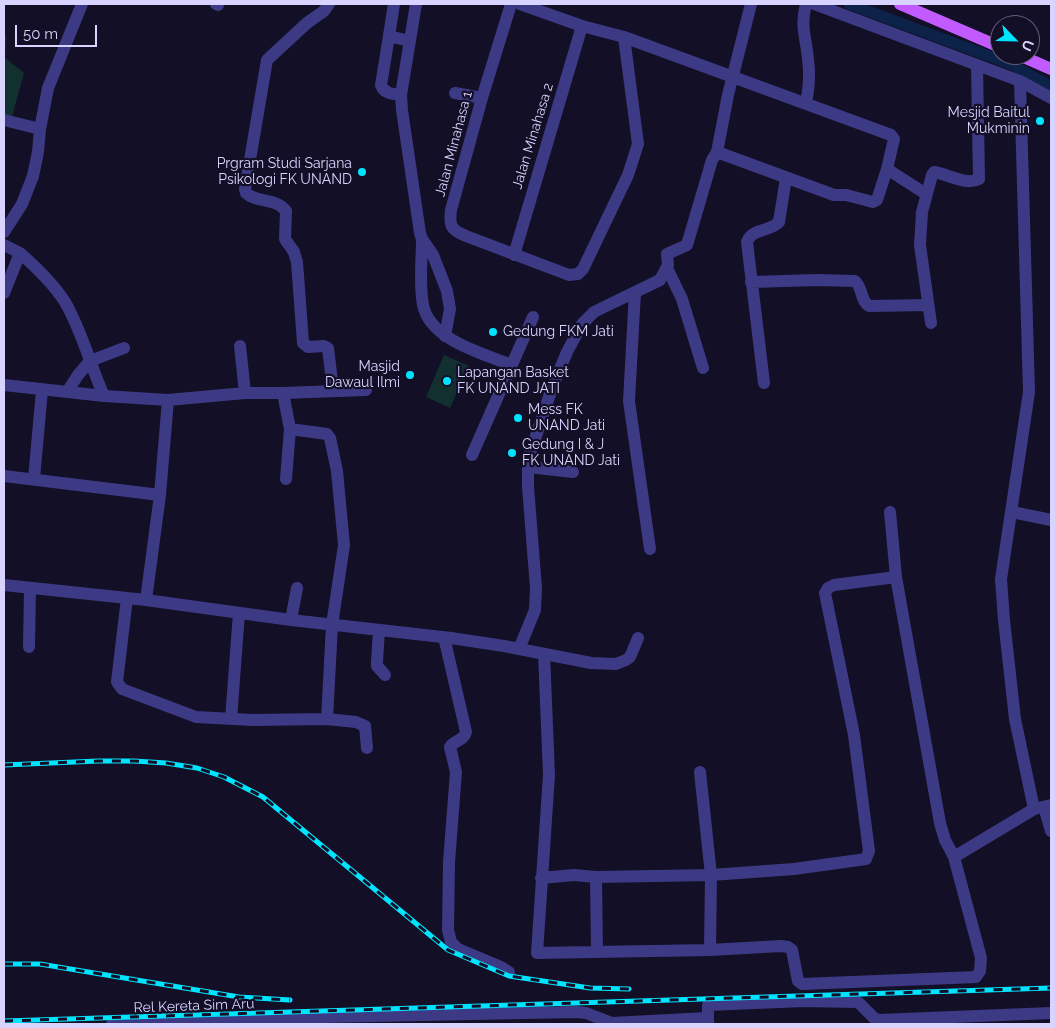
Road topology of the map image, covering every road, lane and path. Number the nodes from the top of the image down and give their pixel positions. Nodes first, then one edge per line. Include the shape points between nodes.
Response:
1 (82, 4) edge
2 (329, 4) edge
3 (394, 4) edge
4 (416, 4) edge
5 (511, 4) edge
6 (520, 4) edge
7 (751, 4) edge
8 (806, 4) edge
9 (814, 4) edge
10 (900, 4) edge
11 (582, 26) junction
12 (389, 36) junction
13 (624, 36) junction
14 (409, 41) junction
15 (990, 43) edge
16 (977, 66) junction
17 (733, 78) junction
18 (1020, 81) junction
19 (454, 93) dead end
20 (401, 95) junction
21 (482, 98) junction
22 (1051, 98) edge
23 (806, 103) junction
24 (4, 120) edge
25 (40, 129) junction
26 (717, 152) junction
27 (887, 169) junction
28 (786, 178) junction
29 (926, 194) junction
30 (4, 232) edge
31 (422, 239) junction
32 (4, 244) edge
33 (20, 253) junction
34 (514, 255) junction
35 (667, 268) junction
36 (751, 282) junction
37 (635, 292) junction
38 (4, 293) edge
39 (928, 306) junction
40 (533, 317) dead end
41 (931, 323) dead end
42 (445, 336) junction
43 (240, 346) dead end
44 (124, 348) dead end
45 (90, 361) junction
46 (512, 365) junction
47 (703, 368) dead end
48 (764, 383) dead end
49 (4, 385) edge
50 (42, 390) junction
51 (333, 390) junction
52 (366, 390) dead end
53 (67, 392) junction
54 (245, 393) junction
55 (283, 394) junction
56 (104, 396) junction
57 (168, 400) junction
58 (290, 428) junction
59 (472, 455) dead end
60 (528, 467) junction
61 (573, 472) dead end
62 (4, 476) edge
63 (34, 479) junction
64 (286, 479) dead end
65 (160, 495) junction
66 (890, 512) dead end
67 (1012, 512) junction
68 (1051, 520) edge
69 (650, 548) dead end
70 (896, 577) junction
71 (4, 584) edge
72 (30, 588) junction
73 (297, 588) dead end
74 (127, 598) junction
75 (146, 600) junction
76 (239, 613) junction
77 (291, 620) junction
78 (332, 625) junction
79 (379, 630) junction
80 (444, 637) junction
81 (638, 638) dead end
82 (29, 647) dead end
83 (520, 649) junction
84 (544, 654) junction
85 (385, 675) dead end
86 (327, 719) junction
87 (230, 720) junction
88 (367, 748) dead end
89 (700, 772) dead end
90 (1043, 807) edge
91 (1051, 831) edge
92 (954, 857) junction
93 (711, 875) junction
94 (596, 877) junction
95 (541, 878) junction
96 (710, 950) junction
97 (597, 951) junction
98 (508, 972) dead end
99 (1051, 1013) edge
100 (463, 1019) edge
101 (1016, 1020) edge
102 (270, 1021) edge
103 (707, 1021) edge
104 (112, 1024) edge

1 - 25 street via 48,88
2 - 51 street via 267,60 245,189 250,196 280,205 286,211 285,239 297,262 303,343 308,347 328,348
3 - 12 street
4 - 14 street
5 - 21 street, Jalan Minahasa 1
6 - 11 street
7 - 17 street
8 - 23 street via 802,17 809,76
9 - 16 street
10 - 15 main road
11 - 13 street
11 - 34 street, Jalan Minahasa 2
12 - 14 street
12 - 20 street via 381,85 388,93
13 - 17 street
13 - 34 street via 638,144 628,175 583,270 569,275
14 - 20 street
16 - 18 street
16 - 29 street via 979,179 965,181 934,172
17 - 23 street
17 - 26 street
18 - 22 street
18 - 67 street via 1029,392
19 - 21 street
20 - 31 street
21 - 34 street, Jalan Minahasa 1 via 450,222 453,229 461,234
23 - 27 street via 893,137
24 - 25 street
25 - 30 street via 33,176 22,204
26 - 28 street
26 - 35 street via 687,245 667,254
27 - 28 street via 877,200 873,202 834,195
27 - 29 street
28 - 36 street via 779,222 754,233 747,242
29 - 39 street via 920,245
31 - 42 street via 433,255 447,291 450,309
31 - 42 street via 423,306 428,320
32 - 33 street
33 - 38 street
33 - 45 street via 41,272 64,301
35 - 37 street via 660,280
35 - 47 street via 682,299
36 - 39 street via 855,281 869,306
36 - 48 street
37 - 60 street via 594,312 582,324 552,388
37 - 69 street via 629,401
39 - 41 street
40 - 46 street
42 - 46 street
43 - 54 street
44 - 45 street
45 - 53 street
45 - 56 street
46 - 59 street
49 - 50 street
50 - 53 street
50 - 63 street
51 - 52 street
51 - 55 street
53 - 56 street
54 - 55 street
54 - 57 street
55 - 58 street
56 - 57 street
57 - 65 street
58 - 64 street
58 - 78 street via 327,434 330,438 337,471 344,545
60 - 61 street
60 - 83 street via 536,588 535,610
62 - 63 street
63 - 65 street
65 - 75 street
66 - 70 street
67 - 68 street
67 - 90 street via 1001,579 1004,620 1015,719
70 - 92 street via 940,823
70 - 93 street via 834,585 826,593 854,735 868,857 794,869
71 - 72 street
72 - 74 street
72 - 82 street
73 - 77 street
74 - 75 street
74 - 87 street via 119,686 128,693 190,716
75 - 76 street
76 - 77 street
76 - 87 street
77 - 78 street
78 - 79 street
78 - 86 street
79 - 80 street
79 - 85 street via 377,662
80 - 83 street
80 - 98 street via 466,732 450,747 456,772 448,930 451,942 458,949 501,966
81 - 84 street via 630,657 616,664
83 - 84 street
84 - 95 street via 549,775
86 - 87 street
86 - 88 street via 365,726
89 - 93 street
90 - 91 street
90 - 92 street
92 - 96 street via 981,958 980,971 976,976 802,984 798,981 792,950 788,947
93 - 94 street
93 - 96 street
94 - 95 street
94 - 97 street
95 - 97 street via 537,953
96 - 97 street
99 - 101 street
100 - 102 street, Rel Kereta Sim Aru
100 - 103 street, Rel Kereta Sim Aru via 576,1012 612,1023
101 - 103 street via 879,1020 858,1002 803,1002 708,1005
102 - 104 street, Rel Kereta Sim Aru

